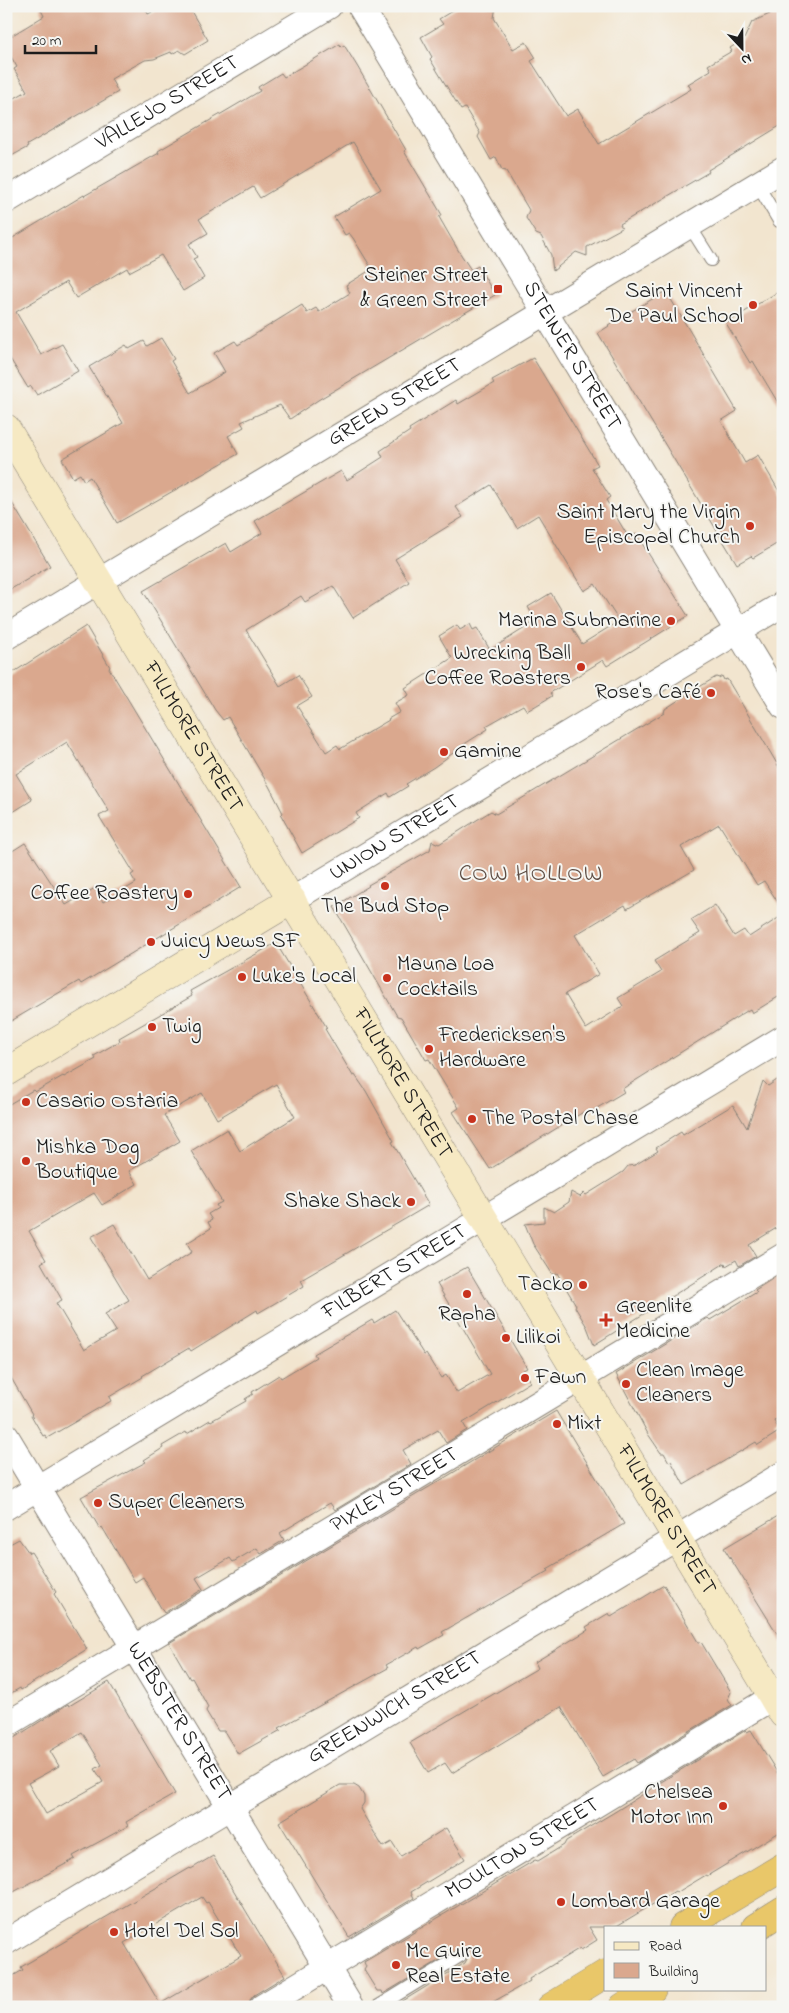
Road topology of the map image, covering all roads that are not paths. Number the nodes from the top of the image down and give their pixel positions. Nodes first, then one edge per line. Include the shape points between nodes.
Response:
1 (328, 6) edge
2 (360, 6) edge
3 (783, 169) edge
4 (757, 184) junction
5 (6, 201) edge
6 (779, 221) dead end
7 (689, 225) junction
8 (711, 260) dead end
9 (544, 312) junction
10 (6, 428) edge
11 (99, 581) junction
12 (783, 604) edge
13 (737, 631) junction
14 (6, 637) edge
15 (783, 706) edge
16 (292, 900) junction
17 (783, 1038) edge
18 (6, 1072) edge
19 (484, 1219) junction
20 (783, 1256) edge
21 (580, 1378) junction
22 (6, 1436) edge
23 (783, 1474) edge
24 (38, 1488) junction
25 (6, 1507) edge
26 (676, 1538) junction
27 (134, 1648) junction
28 (779, 1701) edge
29 (6, 1725) edge
30 (230, 1807) junction
31 (783, 1867) edge
32 (783, 1910) edge
33 (685, 1926) edge
34 (758, 1926) edge
35 (6, 1942) edge
36 (460, 1956) dead end
37 (327, 1968) junction
38 (604, 1975) edge
39 (262, 2007) edge
40 (351, 2007) edge
41 (377, 2007) edge
42 (550, 2007) edge

1 - 5 street, VALLEJO STREET
2 - 9 street, STEINER STREET
3 - 4 street, GREEN STREET
4 - 6 lane
4 - 7 street, GREEN STREET
7 - 8 lane
7 - 9 street, GREEN STREET
9 - 11 street, GREEN STREET
9 - 13 street, STEINER STREET
10 - 11 street, FILLMORE STREET
11 - 14 street, GREEN STREET
11 - 16 street, FILLMORE STREET
12 - 13 street, UNION STREET
13 - 15 street, STEINER STREET
13 - 16 street, UNION STREET
16 - 18 street, UNION STREET
16 - 19 street, FILLMORE STREET
17 - 19 street, FILBERT STREET
19 - 21 street, FILLMORE STREET
19 - 24 street, FILBERT STREET
20 - 21 street, PIXLEY STREET
21 - 26 street, FILLMORE STREET
21 - 27 street, PIXLEY STREET
22 - 24 street, WEBSTER STREET
23 - 26 street, GREENWICH STREET
24 - 25 street, FILBERT STREET
24 - 27 street, WEBSTER STREET
26 - 28 street, FILLMORE STREET
26 - 30 street, GREENWICH STREET
27 - 29 street, PIXLEY STREET
27 - 30 street, WEBSTER STREET
28 - 37 street, MOULTON STREET
30 - 35 street, GREENWICH STREET
30 - 37 street, WEBSTER STREET
31 - 33 highway
32 - 34 highway
36 - 41 lane
37 - 39 street, MOULTON STREET
37 - 40 street, WEBSTER STREET
38 - 42 highway

